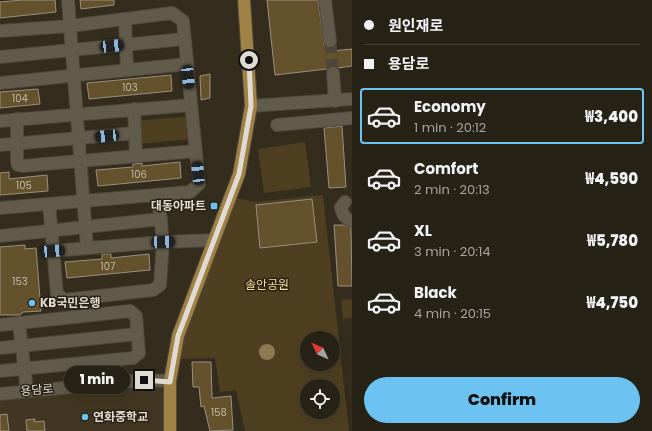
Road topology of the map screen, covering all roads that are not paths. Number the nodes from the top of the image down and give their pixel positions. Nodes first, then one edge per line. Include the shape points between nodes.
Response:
1 (68, 0) edge
2 (244, 0) edge
3 (325, 0) edge
4 (125, 19) junction
5 (70, 26) junction
6 (0, 31) edge
7 (184, 38) junction
8 (330, 41) tunnel mouth
9 (126, 44) junction
10 (72, 50) junction
11 (0, 57) edge
12 (187, 64) junction
13 (127, 70) junction
14 (333, 74) tunnel mouth
15 (74, 75) junction
16 (0, 83) edge
17 (352, 99) edge
18 (336, 101) junction
19 (191, 105) junction
20 (251, 106) junction
21 (134, 109) junction
22 (77, 114) junction
23 (352, 118) edge
24 (17, 119) junction
25 (0, 121) edge
26 (277, 125) dead end
27 (135, 133) junction
28 (79, 138) junction
29 (17, 144) junction
30 (0, 145) edge
31 (196, 151) junction
32 (136, 156) junction
33 (81, 161) junction
34 (158, 194) junction
35 (84, 201) junction
36 (345, 202) dead end
37 (49, 204) junction
38 (0, 208) edge
39 (161, 219) junction
40 (352, 221) edge
41 (86, 227) junction
42 (51, 231) junction
43 (0, 236) edge
44 (214, 240) junction
45 (163, 242) junction
46 (87, 248) junction
47 (53, 251) junction
48 (19, 323) junction
49 (0, 325) edge
50 (137, 334) junction
51 (22, 345) junction
52 (0, 348) edge
53 (24, 369) junction
54 (0, 371) edge
55 (170, 382) junction
56 (27, 391) junction
57 (0, 394) edge
58 (170, 431) edge

1 - 5 street
2 - 20 main road
3 - 8 street
4 - 5 street
4 - 7 street via 172,13 183,21
4 - 9 street
5 - 6 street
5 - 10 street
7 - 9 street
7 - 12 street
9 - 10 street
9 - 13 street
10 - 11 street
10 - 15 street
12 - 13 street
12 - 19 street
13 - 15 street
14 - 18 street
15 - 16 street
15 - 22 street
17 - 18 street
18 - 20 street
19 - 21 street
19 - 31 street
20 - 44 main road via 239,174
21 - 22 street
21 - 27 street
22 - 24 street
22 - 28 street
23 - 26 street
24 - 25 street
24 - 29 street
27 - 28 street
27 - 32 street
28 - 29 street
28 - 33 street
29 - 30 street
29 - 33 street via 18,165
31 - 32 street
31 - 34 street via 199,184 195,189 190,192
32 - 33 street
33 - 35 street
34 - 35 street
34 - 39 street
35 - 37 street
35 - 41 street
36 - 40 street via 341,207 342,213
37 - 38 street
37 - 42 street
39 - 41 street
39 - 45 street
41 - 42 street
41 - 46 street
42 - 43 street
42 - 47 street
44 - 45 street
44 - 55 main road via 178,336
45 - 46 street
45 - 47 street via 160,285 153,290 64,300 57,294
46 - 47 street
48 - 49 street
48 - 50 street via 130,311 136,316
48 - 51 street
50 - 51 street
50 - 53 street via 139,353 133,358
51 - 52 street
51 - 53 street
53 - 54 street
53 - 56 street
55 - 56 street, 용담로 via 144,380
55 - 58 main road
56 - 57 street, 용담로

